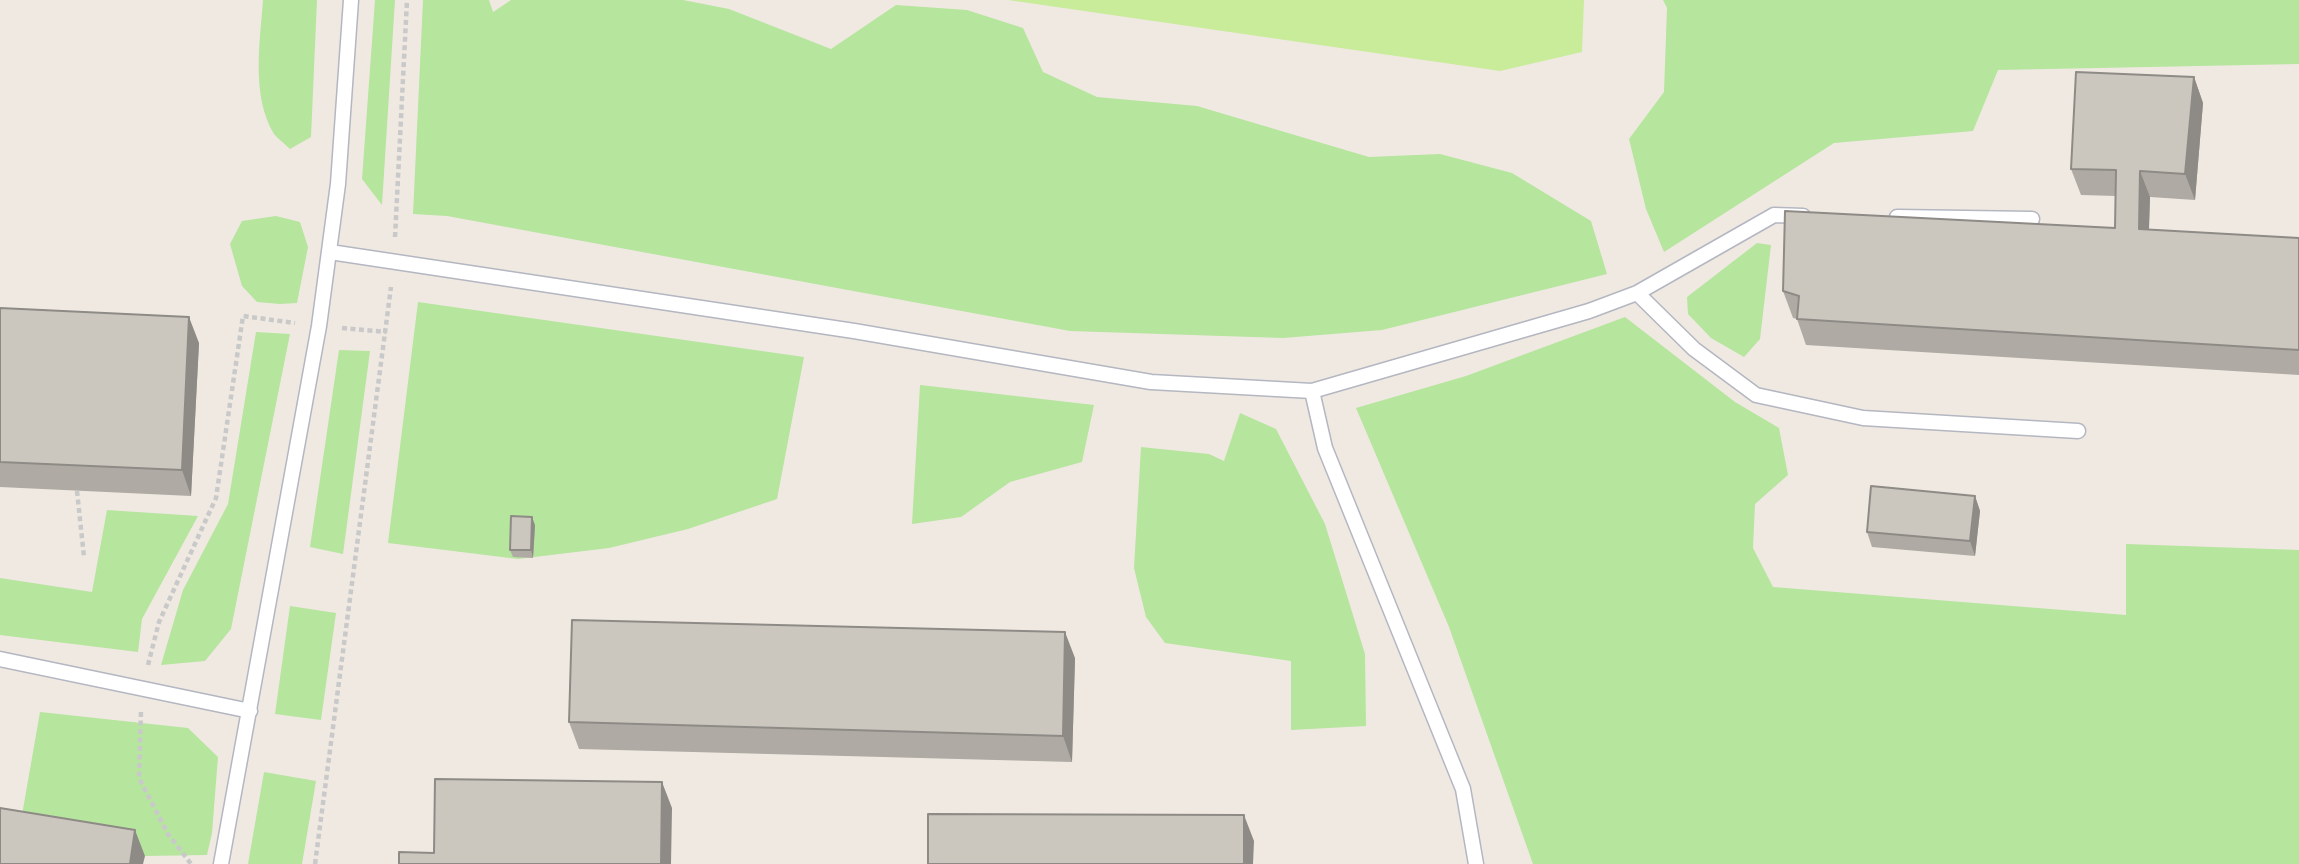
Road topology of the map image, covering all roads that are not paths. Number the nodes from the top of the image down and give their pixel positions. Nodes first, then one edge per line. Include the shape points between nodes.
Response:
1 (351, 0) edge
2 (1815, 216) edge
3 (1882, 217) edge
4 (2032, 219) dead end
5 (330, 252) junction
6 (1637, 293) junction
7 (1312, 391) junction
8 (2078, 430) dead end
9 (0, 659) edge
10 (250, 711) junction
11 (221, 864) edge
12 (1476, 864) edge

1 - 5 lane
2 - 6 lane via 1774,215
3 - 4 lane
5 - 7 lane via 854,331 1151,382
5 - 10 lane
6 - 7 lane via 1590,311
6 - 8 lane via 1694,349 1756,395 1863,418
7 - 12 lane via 1325,448 1463,789
9 - 10 lane
10 - 11 lane

